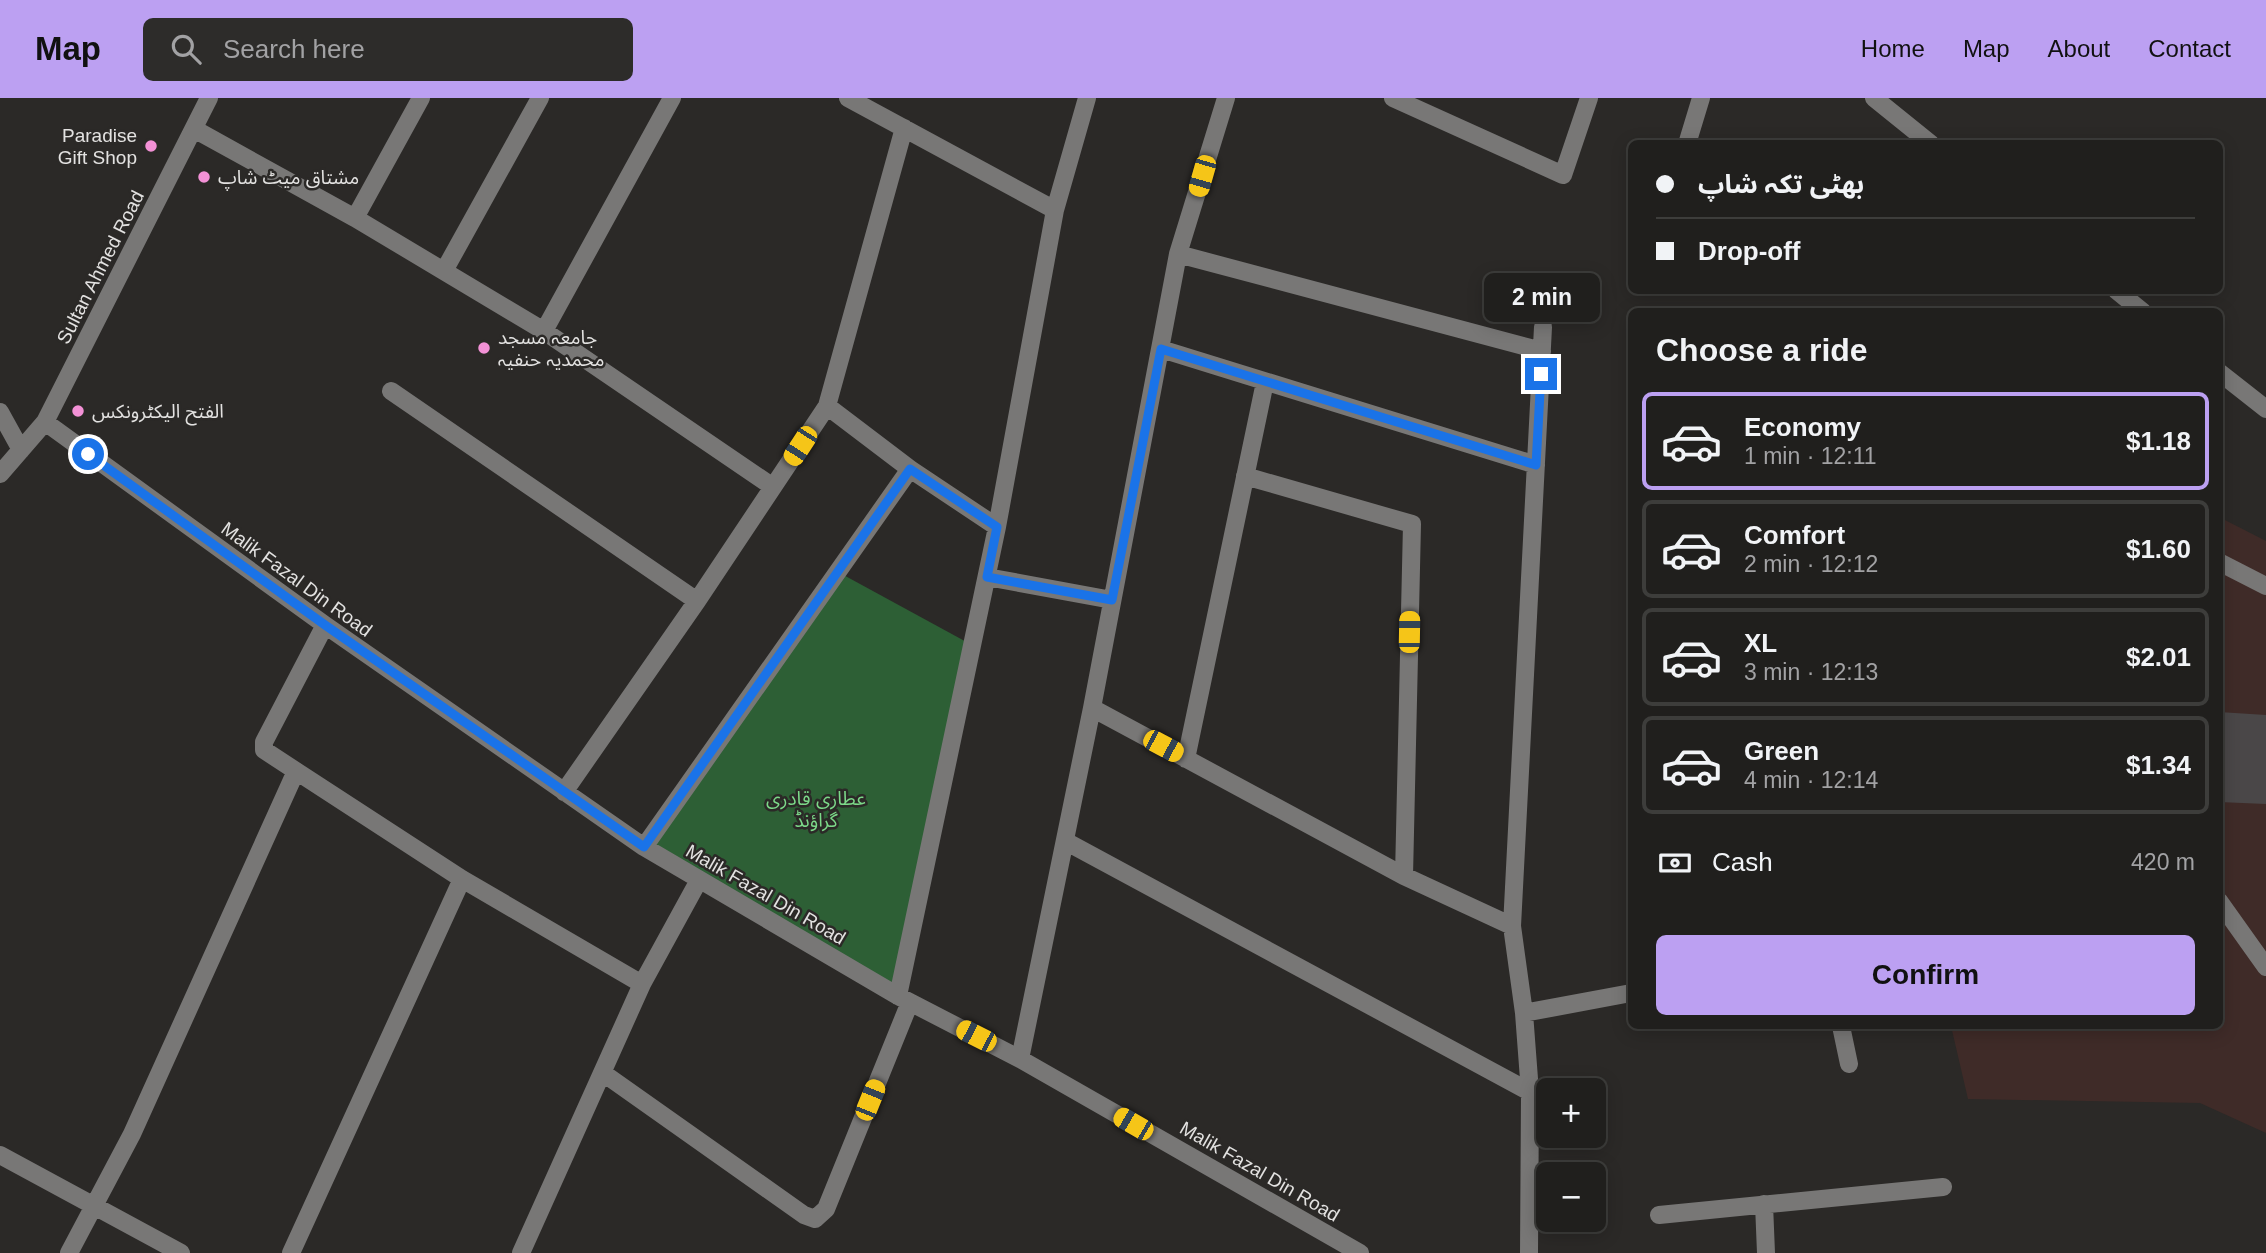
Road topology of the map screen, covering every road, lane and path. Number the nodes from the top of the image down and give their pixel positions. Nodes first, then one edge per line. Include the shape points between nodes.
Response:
1 (209, 98) edge
2 (421, 98) edge
3 (540, 98) edge
4 (672, 98) edge
5 (848, 98) edge
6 (1087, 98) edge
7 (1226, 98) edge
8 (1393, 98) edge
9 (1589, 98) edge
10 (1701, 98) edge
11 (1874, 98) edge
12 (904, 128) junction
13 (194, 129) junction
14 (1688, 140) edge
15 (1926, 140) edge
16 (1055, 210) junction
17 (355, 218) junction
18 (1178, 254) junction
19 (444, 271) junction
20 (2121, 294) edge
21 (2138, 308) edge
22 (1543, 327) dead end
23 (544, 331) junction
24 (1161, 349) junction
25 (1542, 351) junction
26 (2223, 375) edge
27 (1265, 382) junction
28 (391, 391) dead end
29 (827, 406) junction
30 (2266, 409) edge
31 (0, 412) edge
32 (45, 422) junction
33 (22, 450) junction
34 (1536, 465) junction
35 (910, 469) junction
36 (0, 474) edge
37 (1245, 476) junction
38 (773, 487) junction
39 (997, 527) junction
40 (2223, 564) edge
41 (987, 577) junction
42 (2266, 586) edge
43 (1112, 600) junction
44 (697, 601) junction
45 (325, 625) junction
46 (1092, 708) junction
47 (1186, 759) junction
48 (296, 771) junction
49 (564, 792) junction
50 (1065, 841) junction
51 (644, 847) junction
52 (1404, 876) junction
53 (462, 879) junction
54 (699, 880) junction
55 (2223, 907) edge
56 (1512, 926) junction
57 (2266, 967) edge
58 (642, 985) junction
59 (1628, 994) edge
60 (904, 999) junction
61 (1524, 1013) junction
62 (1841, 1029) edge
63 (1020, 1059) junction
64 (1849, 1064) dead end
65 (603, 1073) junction
66 (1530, 1092) junction
67 (0, 1156) edge
68 (1943, 1187) dead end
69 (1764, 1204) junction
70 (93, 1206) junction
71 (1659, 1214) dead end
72 (69, 1253) edge
73 (181, 1253) edge
74 (291, 1253) edge
75 (521, 1253) edge
76 (1360, 1253) edge
77 (1529, 1253) edge
78 (1766, 1253) edge

1 - 13 street, Sultan Ahmed Road
2 - 17 street
3 - 19 street
4 - 23 street
5 - 12 street
6 - 16 street
7 - 18 street
8 - 9 street via 1563,175
10 - 14 street
11 - 15 street
12 - 16 street
12 - 29 street
13 - 17 street
13 - 32 street, Sultan Ahmed Road
16 - 39 street
17 - 19 street
18 - 24 street
18 - 25 street
19 - 23 street
20 - 21 street
22 - 25 street
23 - 38 street
24 - 27 street
24 - 43 street
25 - 34 street
26 - 30 street
27 - 34 street
27 - 37 street
28 - 44 street
29 - 35 street
29 - 38 street
31 - 33 street
32 - 33 street, Sultan Ahmed Road
32 - 45 street, Malik Fazal Din Road
33 - 36 street, Sultan Ahmed Road
34 - 56 street
35 - 39 street
35 - 51 street
37 - 47 street
37 - 52 street via 1412,524
38 - 44 street
39 - 41 street
40 - 42 street
41 - 43 street
41 - 60 street
43 - 46 street
44 - 49 street
45 - 48 street via 264,742 264,750
45 - 49 street, Malik Fazal Din Road
46 - 47 street
46 - 50 street
47 - 52 street
48 - 53 street
48 - 70 street via 132,1134
49 - 51 street, Malik Fazal Din Road
50 - 63 street
50 - 66 street
51 - 54 street, Malik Fazal Din Road
52 - 56 street
53 - 58 street
53 - 74 street
54 - 58 street
54 - 60 street, Malik Fazal Din Road
55 - 57 street
56 - 61 street
58 - 65 street
59 - 61 street
60 - 63 street, Malik Fazal Din Road
60 - 65 street via 826,1209 815,1219
61 - 66 street
62 - 64 street
63 - 76 street, Malik Fazal Din Road
65 - 75 street
66 - 77 street
67 - 70 street
68 - 69 street
69 - 71 street
69 - 78 street
70 - 72 street
70 - 73 street

